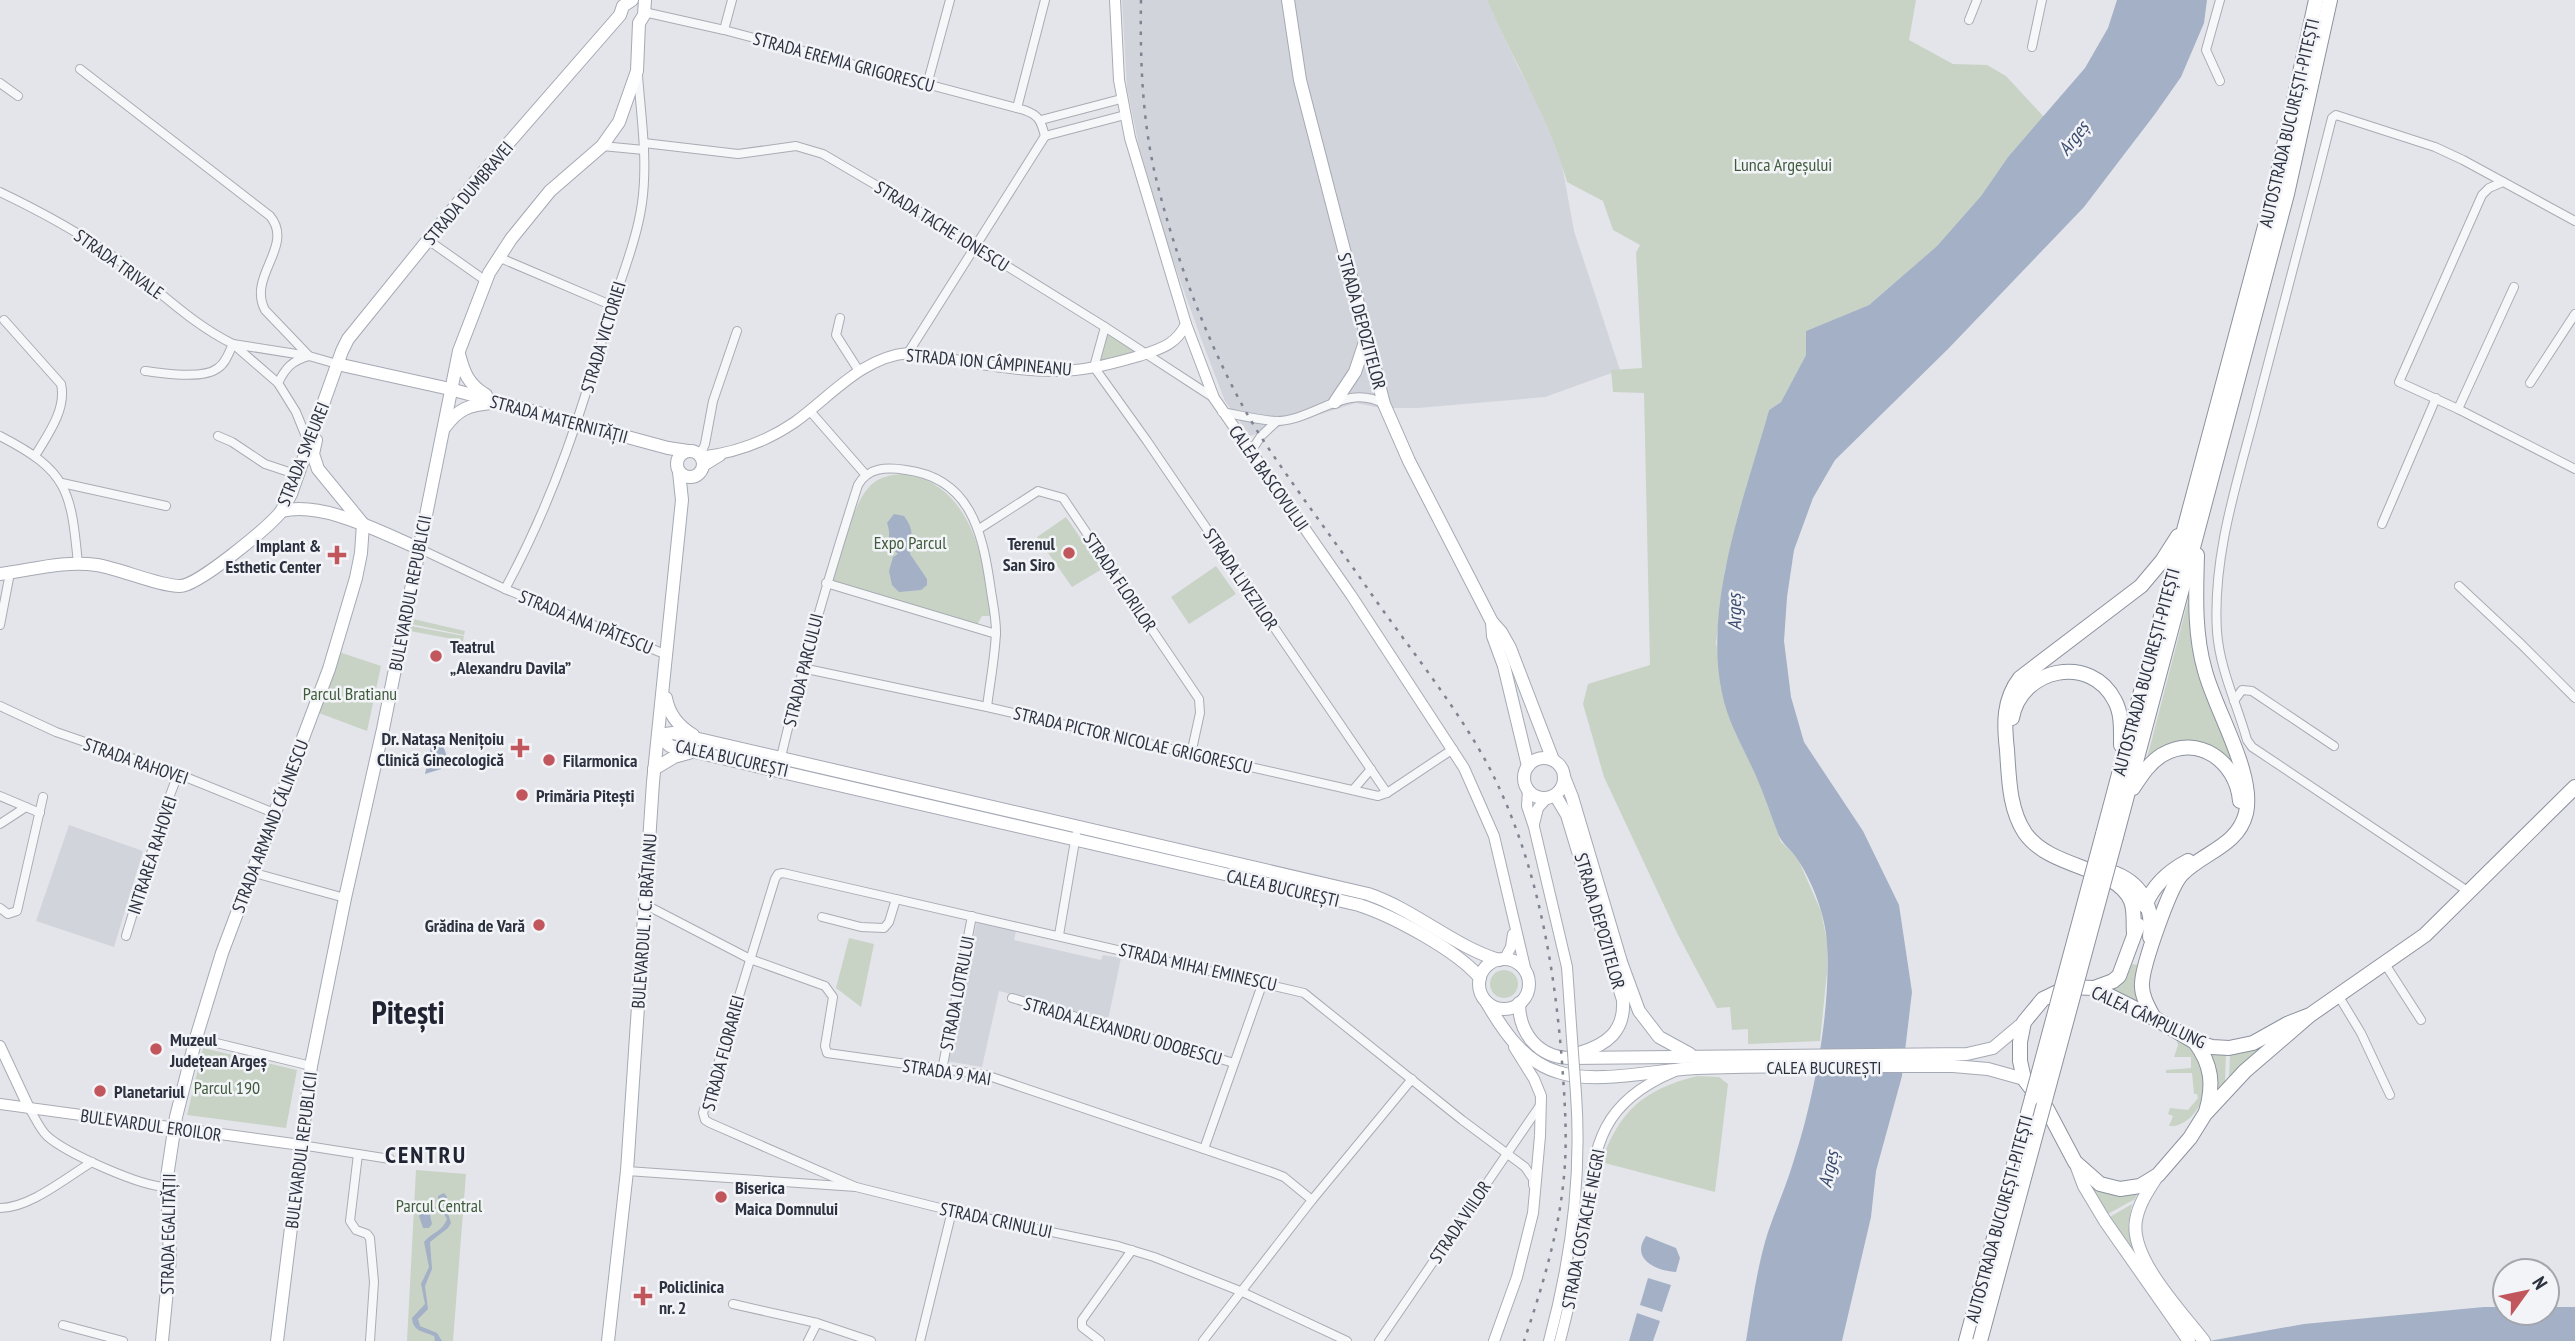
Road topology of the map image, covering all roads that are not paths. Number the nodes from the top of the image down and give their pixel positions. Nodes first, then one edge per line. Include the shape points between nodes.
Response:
1 (732, 0) edge
2 (950, 0) edge
3 (1045, 0) edge
4 (1115, 0) edge
5 (1288, 0) edge
6 (1977, 0) edge
7 (2042, 0) edge
8 (2220, 0) edge
9 (2316, 0) edge
10 (2330, 0) edge
11 (630, 1) edge
12 (643, 11) edge
13 (620, 15) junction
14 (1969, 20) dead end
15 (724, 30) junction
16 (2032, 47) dead end
17 (80, 69) dead end
18 (637, 71) junction
19 (2220, 82) dead end
20 (0, 83) edge
21 (927, 85) junction
22 (18, 96) dead end
23 (1121, 99) junction
24 (1017, 108) junction
25 (1125, 115) junction
26 (1041, 120) junction
27 (1045, 136) junction
28 (602, 146) junction
29 (644, 147) junction
30 (2503, 182) junction
31 (0, 192) edge
32 (2575, 221) edge
33 (428, 240) junction
34 (976, 247) junction
35 (498, 257) junction
36 (486, 281) junction
37 (2514, 287) dead end
38 (613, 306) junction
39 (2575, 314) edge
40 (840, 318) dead end
41 (4, 320) dead end
42 (1186, 324) junction
43 (1105, 327) junction
44 (737, 331) dead end
45 (1366, 339) junction
46 (233, 344) junction
47 (459, 351) junction
48 (908, 353) junction
49 (1146, 354) junction
50 (309, 356) junction
51 (337, 364) junction
52 (1094, 367) junction
53 (145, 371) dead end
54 (859, 371) junction
55 (332, 381) joint
56 (278, 383) junction
57 (2530, 383) dead end
58 (450, 389) junction
59 (1214, 398) junction
60 (2436, 398) junction
61 (499, 402) junction
62 (1335, 402) junction
63 (1384, 404) junction
64 (322, 409) junction
65 (2458, 409) junction
66 (810, 411) junction
67 (1222, 412) junction
68 (1276, 421) junction
69 (578, 424) junction
70 (442, 430) junction
71 (0, 436) edge
72 (218, 436) dead end
73 (309, 444) junction
74 (668, 448) junction
75 (1250, 453) junction
76 (35, 456) junction
77 (697, 457) junction
78 (678, 468) junction
79 (2575, 469) edge
80 (865, 474) junction
81 (298, 475) junction
82 (693, 477) junction
83 (62, 483) junction
84 (682, 500) junction
85 (166, 506) dead end
86 (282, 511) junction
87 (363, 524) junction
88 (2382, 524) dead end
89 (2192, 526) junction
90 (979, 529) junction
91 (418, 548) junction
92 (78, 564) junction
93 (5, 574) edge
94 (826, 583) junction
95 (2459, 586) dead end
96 (505, 589) junction
97 (1492, 622) junction
98 (0, 625) edge
99 (996, 634) junction
100 (667, 655) junction
101 (802, 668) junction
102 (664, 687) junction
103 (2575, 698) edge
104 (2234, 701) junction
105 (0, 706) edge
106 (988, 707) junction
107 (658, 735) junction
108 (699, 745) junction
109 (2334, 746) dead end
110 (1453, 749) junction
111 (1191, 754) junction
112 (781, 757) junction
113 (1553, 760) junction
114 (2122, 762) junction
115 (1528, 766) junction
116 (654, 769) junction
117 (1371, 769) junction
118 (178, 774) junction
119 (1564, 777) junction
120 (1353, 790) junction
121 (1528, 790) junction
122 (1387, 793) junction
123 (2573, 793) edge
124 (0, 796) edge
125 (1551, 796) junction
126 (43, 797) dead end
127 (2126, 798) junction
128 (26, 807) junction
129 (40, 813) junction
130 (274, 813) junction
131 (0, 824) edge
132 (1078, 827) junction
133 (1534, 827) junction
134 (2109, 836) junction
135 (1075, 840) junction
136 (2177, 867) junction
137 (251, 872) junction
138 (783, 873) joint
139 (2122, 876) junction
140 (2469, 892) junction
141 (345, 898) junction
142 (896, 899) junction
143 (2147, 901) junction
144 (646, 905) junction
145 (0, 908) edge
146 (4, 915) edge
147 (972, 916) junction
148 (822, 917) dead end
149 (1513, 920) junction
150 (2134, 933) junction
151 (1059, 935) junction
152 (126, 936) dead end
153 (2148, 956) junction
154 (750, 959) junction
155 (1502, 960) junction
156 (2385, 964) junction
157 (1527, 976) junction
158 (1480, 978) junction
159 (1263, 982) junction
160 (2094, 988) junction
161 (2338, 995) junction
162 (1012, 998) dead end
163 (1487, 1003) junction
164 (1519, 1003) junction
165 (2310, 1014) junction
166 (2154, 1018) junction
167 (2421, 1020) dead end
168 (2024, 1022) junction
169 (1505, 1032) junction
170 (196, 1038) junction
171 (2195, 1042) junction
172 (0, 1046) edge
173 (1693, 1056) junction
174 (1562, 1058) junction
175 (1953, 1060) junction
176 (1733, 1062) junction
177 (1234, 1063) junction
178 (311, 1066) junction
179 (942, 1070) junction
180 (1678, 1070) junction
181 (1412, 1079) junction
182 (2024, 1079) junction
183 (2390, 1095) dead end
184 (1542, 1103) junction
185 (0, 1104) edge
186 (29, 1108) junction
187 (2205, 1114) junction
188 (174, 1128) junction
189 (301, 1145) junction
190 (1204, 1149) junction
191 (358, 1154) junction
192 (1507, 1154) junction
193 (390, 1159) dead end
194 (92, 1162) junction
195 (2075, 1162) junction
196 (627, 1171) junction
197 (2158, 1175) junction
198 (167, 1187) junction
199 (856, 1187) junction
200 (1312, 1200) junction
201 (1535, 1200) junction
202 (0, 1208) edge
203 (952, 1211) junction
204 (1132, 1250) junction
205 (1240, 1292) junction
206 (733, 1304) dead end
207 (2175, 1313) junction
208 (817, 1323) junction
209 (63, 1325) dead end
210 (123, 1341) edge
211 (162, 1341) edge
212 (277, 1341) edge
213 (370, 1341) edge
214 (608, 1341) edge
215 (808, 1341) edge
216 (870, 1341) edge
217 (920, 1341) edge
218 (1100, 1341) edge
219 (1203, 1341) edge
220 (1347, 1341) edge
221 (1379, 1341) edge
222 (1494, 1341) edge
223 (1549, 1341) edge
224 (1560, 1341) edge
225 (1966, 1341) edge
226 (1980, 1341) edge
227 (2189, 1341) edge
228 (2204, 1341) edge

1 - 15 street
2 - 21 street
3 - 24 street
4 - 23 street, CALEA BASCOVULUI
5 - 45 main road, STRADA DEPOZITELOR via 1300,80
6 - 14 street
7 - 16 street
8 - 19 street via 2206,50
9 - 89 highway, AUTOSTRADA BUCUREȘTI-PITEȘTI via 2276,187
10 - 89 highway, AUTOSTRADA BUCUREȘTI-PITEȘTI via 2287,194
11 - 12 main road
11 - 13 main road, STRADA DUMBRAVEI
12 - 13 main road via 628,25
12 - 15 street, STRADA EREMIA GRIGORESCU
12 - 18 main road, BULEVARDUL REPUBLICII
13 - 33 main road, STRADA DUMBRAVEI
15 - 21 street, STRADA EREMIA GRIGORESCU
17 - 50 street via 276,223 279,237 262,282 261,302
18 - 28 main road, BULEVARDUL REPUBLICII via 620,122
18 - 29 street, STRADA VICTORIEI
20 - 22 street
21 - 24 street, STRADA EREMIA GRIGORESCU
23 - 25 street, CALEA BASCOVULUI
23 - 26 street
24 - 26 street, STRADA EREMIA GRIGORESCU
25 - 27 street
25 - 42 street, CALEA BASCOVULUI
26 - 27 street
27 - 34 street
28 - 29 street, STRADA TACHE IONESCU
28 - 35 main road, BULEVARDUL REPUBLICII via 550,191
29 - 34 street, STRADA TACHE IONESCU via 738,154 784,147 808,149
29 - 38 street, STRADA VICTORIEI via 639,218
30 - 32 street
30 - 60 street via 2482,195 2399,382
30 - 104 street via 2435,147 2341,115 2332,118 2218,569 2217,632
31 - 46 street, STRADA TRIVALE via 53,217
33 - 36 street
33 - 51 main road, STRADA DUMBRAVEI via 348,339
34 - 43 street, STRADA TACHE IONESCU
34 - 48 street
35 - 36 main road, BULEVARDUL REPUBLICII
35 - 38 street
36 - 47 main road, BULEVARDUL REPUBLICII
37 - 65 street
38 - 69 street, STRADA VICTORIEI
39 - 57 street
40 - 54 street via 836,335
41 - 76 street via 61,384 61,405
42 - 49 street, STRADA ION CÂMPINEANU via 1174,342
42 - 59 street, CALEA BASCOVULUI
43 - 49 street, STRADA TACHE IONESCU
43 - 52 street
44 - 77 street via 713,401 705,444
45 - 62 main road via 1355,372
45 - 63 main road, STRADA DEPOZITELOR
46 - 50 street, STRADA TRIVALE
46 - 53 street via 218,369 209,372
46 - 56 street, STRADA TRIVALE
47 - 58 main road, BULEVARDUL REPUBLICII
47 - 61 main road via 470,383
48 - 52 street, STRADA ION CÂMPINEANU via 1042,370
48 - 54 street, STRADA ION CÂMPINEANU via 881,359
49 - 52 street, STRADA ION CÂMPINEANU
49 - 59 street, STRADA TACHE IONESCU
50 - 51 street, STRADA TRIVALE
50 - 56 street via 294,361
51 - 55 main road, STRADA DUMBRAVEI
51 - 58 main road, STRADA MATERNITĂȚII
52 - 117 street, STRADA LIVEZILOR
54 - 66 street, STRADA ION CÂMPINEANU
55 - 64 main road, STRADA SMEUREI
56 - 73 street, STRADA TRIVALE
58 - 61 main road, STRADA MATERNITĂȚII
58 - 70 main road, BULEVARDUL REPUBLICII
59 - 67 street, CALEA BASCOVULUI
60 - 65 street
60 - 88 street
61 - 69 main road, STRADA MATERNITĂȚII
61 - 70 main road via 459,410
62 - 63 street via 1362,396
62 - 68 street
63 - 97 main road, STRADA DEPOZITELOR
64 - 73 main road, STRADA SMEUREI
64 - 87 main road via 314,461
65 - 79 street
66 - 77 street, STRADA ION CÂMPINEANU via 773,435 722,454
66 - 80 street
67 - 68 street
67 - 75 street, CALEA BASCOVULUI
68 - 75 street
69 - 74 main road, STRADA MATERNITĂȚII
69 - 96 street, STRADA VICTORIEI via 549,500
70 - 91 main road, BULEVARDUL REPUBLICII
71 - 76 street
72 - 81 street via 265,464
73 - 81 main road, STRADA SMEUREI
74 - 77 main road, STRADA MATERNITĂȚII
74 - 78 main road
75 - 110 street, CALEA BASCOVULUI
76 - 83 street
77 - 78 main road via 678,457
77 - 82 main road via 701,471
78 - 82 main road
78 - 84 main road, BULEVARDUL I. C. BRĂTIANU
80 - 90 street via 891,468 942,481 956,492
80 - 94 street, STRADA PARCULUI
81 - 86 main road, STRADA SMEUREI
82 - 84 main road, BULEVARDUL I. C. BRĂTIANU
83 - 85 street
83 - 92 street via 74,515
84 - 100 main road, BULEVARDUL I. C. BRĂTIANU
86 - 87 main road via 302,508
86 - 92 main road, STRADA SMEUREI via 187,585
87 - 91 main road
87 - 130 main road, STRADA ARMAND CĂLINESCU via 356,578 329,669
89 - 114 highway, AUTOSTRADA BUCUREȘTI-PITEȘTI
89 - 127 highway, AUTOSTRADA BUCUREȘTI-PITEȘTI
89 - 150 highway via 2141,586 2020,678 2005,714 2011,793 2021,826 2049,854 2122,888 2131,902
89 - 153 highway via 2201,653 2245,775 2247,804 2229,841 2178,879
90 - 99 street
90 - 111 street, STRADA FLORILOR via 1038,491 1063,498 1199,699
91 - 96 street, STRADA ANA IPĂTESCU
91 - 141 main road, BULEVARDUL REPUBLICII
92 - 93 main road, STRADA SMEUREI
93 - 98 street
94 - 99 street
94 - 101 street, STRADA PARCULUI
95 - 103 street
96 - 100 street, STRADA ANA IPĂTESCU
97 - 113 main road, STRADA DEPOZITELOR via 1518,665
97 - 115 main road, STRADA DEPOZITELOR
99 - 106 street
100 - 102 main road, BULEVARDUL I. C. BRĂTIANU
101 - 106 street, STRADA PICTOR NICOLAE GRIGORESCU
101 - 112 street, STRADA PARCULUI
102 - 107 main road, BULEVARDUL I. C. BRĂTIANU
102 - 108 main road via 671,715
104 - 109 street via 2242,691 2252,691
104 - 140 street via 2252,747
105 - 118 street, STRADA RAHOVEI via 81,742
106 - 111 street, STRADA PICTOR NICOLAE GRIGORESCU
107 - 108 main road, CALEA BUCUREȘTI via 673,733
107 - 116 main road, BULEVARDUL I. C. BRĂTIANU
108 - 112 main road, CALEA BUCUREȘTI
108 - 116 main road
108 - 135 main road, CALEA BUCUREȘTI
110 - 122 street
110 - 149 street, CALEA BASCOVULUI via 1494,836
111 - 120 street, STRADA PICTOR NICOLAE GRIGORESCU
112 - 132 main road, CALEA BUCUREȘTI
113 - 115 main road via 1542,758
113 - 119 main road
114 - 134 highway, AUTOSTRADA BUCUREȘTI-PITEȘTI
114 - 139 highway via 2117,704 2096,679 2059,671 2032,683 2021,697 2012,733 2018,795 2027,822 2052,849
115 - 121 main road via 1524,778
116 - 144 main road, BULEVARDUL I. C. BRĂTIANU
117 - 120 street
117 - 122 street, STRADA LIVEZILOR
118 - 130 street, STRADA RAHOVEI
118 - 152 street, INTRAREA RAHOVEI
119 - 125 main road via 1562,787
119 - 173 main road, STRADA DEPOZITELOR via 1632,996 1660,1037
120 - 122 street, STRADA PICTOR NICOLAE GRIGORESCU via 1378,796
121 - 125 main road via 1537,796
121 - 133 street via 1527,806
123 - 140 highway, CALEA CÂMPULUNG
124 - 128 street
125 - 133 street via 1538,808
125 - 174 main road, STRADA DEPOZITELOR via 1567,815 1575,838 1623,1008 1621,1023 1609,1040
126 - 129 street
127 - 134 highway, AUTOSTRADA BUCUREȘTI-PITEȘTI
127 - 136 highway via 2148,766 2172,750 2189,747 2207,752 2230,770 2239,797 2234,822 2219,841
128 - 129 street
128 - 131 street
129 - 146 street via 17,911
130 - 137 main road, STRADA ARMAND CĂLINESCU
132 - 135 street
132 - 155 main road, CALEA BUCUREȘTI via 1368,894
133 - 223 street, STRADA COSTACHE NEGRI, bridge via 1567,967 1578,1154 1573,1224
134 - 225 highway, AUTOSTRADA BUCUREȘTI-PITEȘTI, bridge
134 - 226 highway, AUTOSTRADA BUCUREȘTI-PITEȘTI, bridge
135 - 151 street
135 - 158 main road, CALEA BUCUREȘTI via 1367,908 1461,958
136 - 139 highway via 2152,877
136 - 143 highway
137 - 141 street
137 - 170 main road, STRADA ARMAND CĂLINESCU
138 - 142 street, STRADA MIHAI EMINESCU
138 - 154 street, STRADA FLORARIEI via 775,879
139 - 143 highway
140 - 156 highway, CALEA CÂMPULUNG via 2425,935
141 - 178 main road, BULEVARDUL REPUBLICII
142 - 147 street, STRADA MIHAI EMINESCU
142 - 148 street via 884,928
143 - 150 highway
143 - 153 highway via 2152,926
144 - 154 street, STRADA 9 MAI
144 - 196 main road, BULEVARDUL I. C. BRĂTIANU
145 - 146 street
147 - 151 street, STRADA MIHAI EMINESCU
147 - 179 street, STRADA LOTRULUI
149 - 155 street, CALEA BASCOVULUI via 1513,940
149 - 157 street, CALEA BASCOVULUI
150 - 160 highway via 2119,976
151 - 159 street, STRADA MIHAI EMINESCU
153 - 166 highway via 2142,982
154 - 179 street, STRADA 9 MAI via 831,991 827,1053
154 - 199 street, STRADA FLORARIEI via 703,1113 705,1119
155 - 157 main road via 1518,964
155 - 158 main road via 1488,966
156 - 161 highway, CALEA CÂMPULUNG
156 - 167 street
157 - 164 main road via 1528,989
158 - 163 main road via 1480,991
159 - 177 street
159 - 181 street, STRADA MIHAI EMINESCU via 1304,993
160 - 166 highway, CALEA CÂMPULUNG
160 - 168 highway, CALEA CÂMPULUNG via 2060,989 2037,1005
161 - 165 highway, CALEA CÂMPULUNG
161 - 183 street
162 - 177 street, STRADA ALEXANDRU ODOBESCU
163 - 164 main road via 1503,1009
163 - 169 main road, CALEA BUCUREȘTI
164 - 174 main road, CALEA BUCUREȘTI via 1521,1021 1532,1042
165 - 171 highway, CALEA CÂMPULUNG via 2243,1046 2212,1048
165 - 187 highway, CALEA CÂMPULUNG via 2245,1071
166 - 171 highway, CALEA CÂMPULUNG
168 - 175 main road, CALEA BUCUREȘTI via 1993,1048
168 - 182 highway via 2020,1042
169 - 180 main road, CALEA BUCUREȘTI via 1533,1060 1569,1075
169 - 184 street via 1534,1079
170 - 178 street
170 - 188 main road, STRADA ARMAND CĂLINESCU
171 - 187 highway via 2211,1073
172 - 186 street
173 - 174 main road, CALEA BUCUREȘTI
173 - 176 main road, CALEA BUCUREȘTI
175 - 176 main road, CALEA BUCUREȘTI
175 - 182 main road, CALEA BUCUREȘTI
176 - 180 main road, CALEA BUCUREȘTI
177 - 190 street
178 - 189 main road, BULEVARDUL REPUBLICII
179 - 190 street, STRADA 9 MAI via 986,1075
180 - 224 street, STRADA COSTACHE NEGRI via 1638,1090 1613,1114 1604,1130 1593,1160 1579,1259
181 - 192 street, STRADA MIHAI EMINESCU
181 - 200 street
182 - 195 highway via 2048,1109
184 - 192 street, STRADA VIILOR
184 - 201 street
185 - 186 street, BULEVARDUL EROILOR
186 - 188 street, BULEVARDUL EROILOR
186 - 194 street via 46,1135
187 - 197 highway, CALEA CÂMPULUNG
188 - 189 street, BULEVARDUL EROILOR
188 - 198 main road, STRADA EGALITĂȚII
189 - 191 street
189 - 212 main road, BULEVARDUL REPUBLICII
190 - 200 street, STRADA 9 MAI via 1284,1177
191 - 193 street
191 - 213 street via 350,1221 370,1238 374,1282
192 - 201 street, STRADA MIHAI EMINESCU via 1529,1172
192 - 221 street, STRADA VIILOR
194 - 198 street via 149,1185
194 - 202 street via 27,1202
195 - 197 highway via 2091,1178 2110,1187 2140,1186
195 - 207 main road via 2094,1203
196 - 199 street, STRADA CRINULUI
196 - 214 main road, BULEVARDUL I. C. BRĂTIANU
197 - 207 main road via 2140,1206 2136,1236 2143,1258
198 - 211 main road, STRADA EGALITĂȚII via 170,1259
199 - 203 street, STRADA CRINULUI
200 - 205 street
201 - 222 street via 1517,1277
203 - 204 street, STRADA CRINULUI
203 - 217 street
204 - 205 street, STRADA CRINULUI
204 - 218 street via 1083,1320 1082,1327
205 - 219 street
205 - 220 street, STRADA CRINULUI
206 - 208 street
207 - 227 main road
207 - 228 main road
208 - 215 street
208 - 216 street
209 - 210 street

